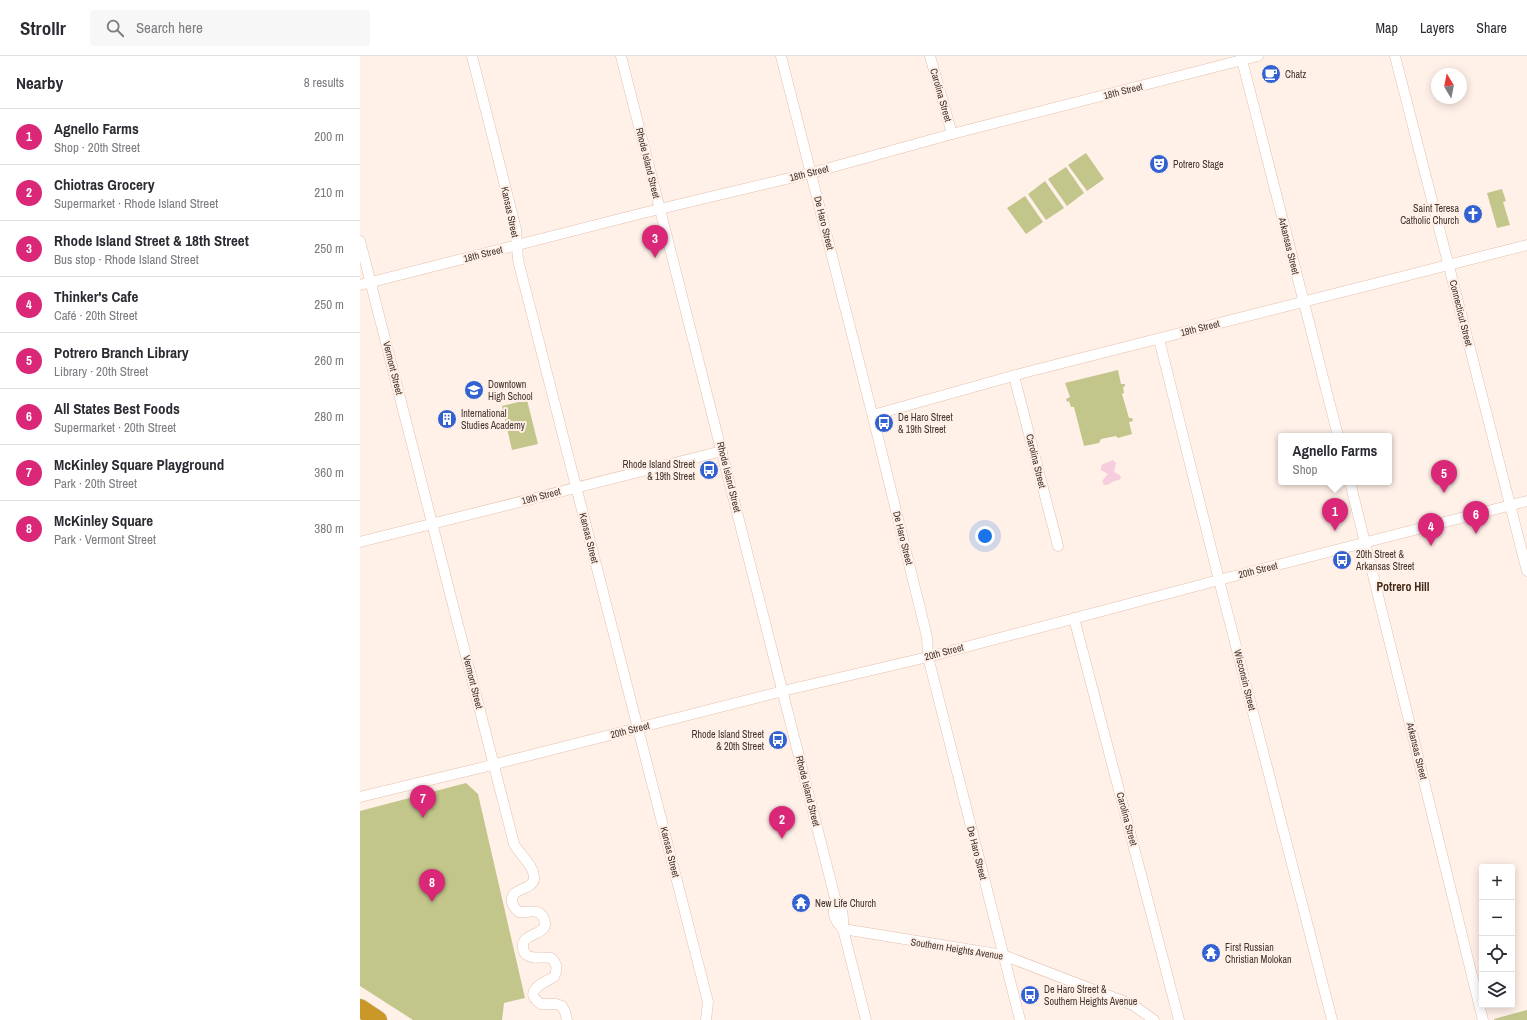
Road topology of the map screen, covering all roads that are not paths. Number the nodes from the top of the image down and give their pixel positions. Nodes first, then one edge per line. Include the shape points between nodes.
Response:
1 (472, 56) edge
2 (621, 56) edge
3 (782, 56) edge
4 (930, 56) edge
5 (1258, 56) edge
6 (1395, 56) edge
7 (1241, 58) edge
8 (952, 134) junction
9 (811, 173) junction
10 (660, 209) junction
11 (360, 241) edge
12 (1527, 245) edge
13 (517, 246) junction
14 (1448, 265) junction
15 (371, 283) junction
16 (360, 286) edge
17 (1304, 302) junction
18 (1159, 339) junction
19 (1014, 376) junction
20 (873, 415) junction
21 (1337, 433) edge
22 (722, 451) junction
23 (1351, 485) edge
24 (576, 486) junction
25 (1527, 501) edge
26 (1510, 506) junction
27 (432, 524) junction
28 (360, 542) edge
29 (1365, 543) junction
30 (1058, 546) dead end
31 (1527, 571) edge
32 (1219, 580) junction
33 (1074, 618) junction
34 (928, 657) junction
35 (783, 691) junction
36 (638, 728) junction
37 (494, 765) junction
38 (360, 797) edge
39 (843, 929) junction
40 (1003, 955) junction
41 (360, 1008) edge
42 (378, 1020) edge
43 (567, 1020) edge
44 (706, 1020) edge
45 (866, 1020) edge
46 (1020, 1020) edge
47 (1154, 1020) edge
48 (1178, 1020) edge
49 (1332, 1020) edge
50 (1483, 1020) edge

1 - 13 street, Kansas Street via 516,230
2 - 10 street, Rhode Island Street
3 - 9 street, De Haro Street
4 - 8 street, Carolina Street
5 - 7 street, 18th Street
6 - 14 street, Connecticut Street
7 - 8 street, 18th Street
7 - 17 street, Arkansas Street
8 - 9 street, 18th Street
9 - 10 street, 18th Street
9 - 20 street, De Haro Street
10 - 13 street, 18th Street
10 - 22 street, Rhode Island Street
11 - 15 street, Vermont Street
12 - 14 street, 19th Street
13 - 15 street, 18th Street
13 - 24 street, Kansas Street via 518,260
14 - 17 street, 19th Street
14 - 26 street, Connecticut Street
15 - 16 street, 18th Street
15 - 27 street, Vermont Street
17 - 18 street, 19th Street
17 - 21 street, Arkansas Street
18 - 19 street, 19th Street
18 - 32 street, Wisconsin Street
19 - 20 street, 19th Street
19 - 30 street, Carolina Street
20 - 34 street, De Haro Street via 926,637
22 - 24 street, 19th Street
22 - 35 street, Rhode Island Street
23 - 29 street, Arkansas Street
24 - 27 street, 19th Street
24 - 36 street, Kansas Street
25 - 26 street, 20th Street
26 - 29 street, 20th Street
26 - 31 street, Connecticut Street
27 - 28 street, 19th Street
27 - 37 street, Vermont Street
29 - 32 street, 20th Street
29 - 50 street, Arkansas Street
32 - 33 street, 20th Street
32 - 49 street, Wisconsin Street
33 - 34 street, 20th Street
33 - 48 street, Carolina Street
34 - 35 street, 20th Street
34 - 40 street, De Haro Street
35 - 36 street, 20th Street
35 - 39 street, Rhode Island Street via 835,898 833,908 836,922
36 - 37 street, 20th Street
36 - 44 street, Kansas Street via 708,1002
37 - 38 street, 20th Street
37 - 43 street, Vermont Street via 514,844 534,878 532,883 515,893 512,904 519,912 536,912 545,922 544,928 525,939 522,947 528,956 548,957 555,962 557,968 554,977 537,986 535,996 541,1004 562,1006
39 - 40 street, Southern Heights Avenue
39 - 45 street, Rhode Island Street
40 - 46 street, De Haro Street
40 - 47 street, Southern Heights Avenue via 1133,1005
41 - 42 highway

